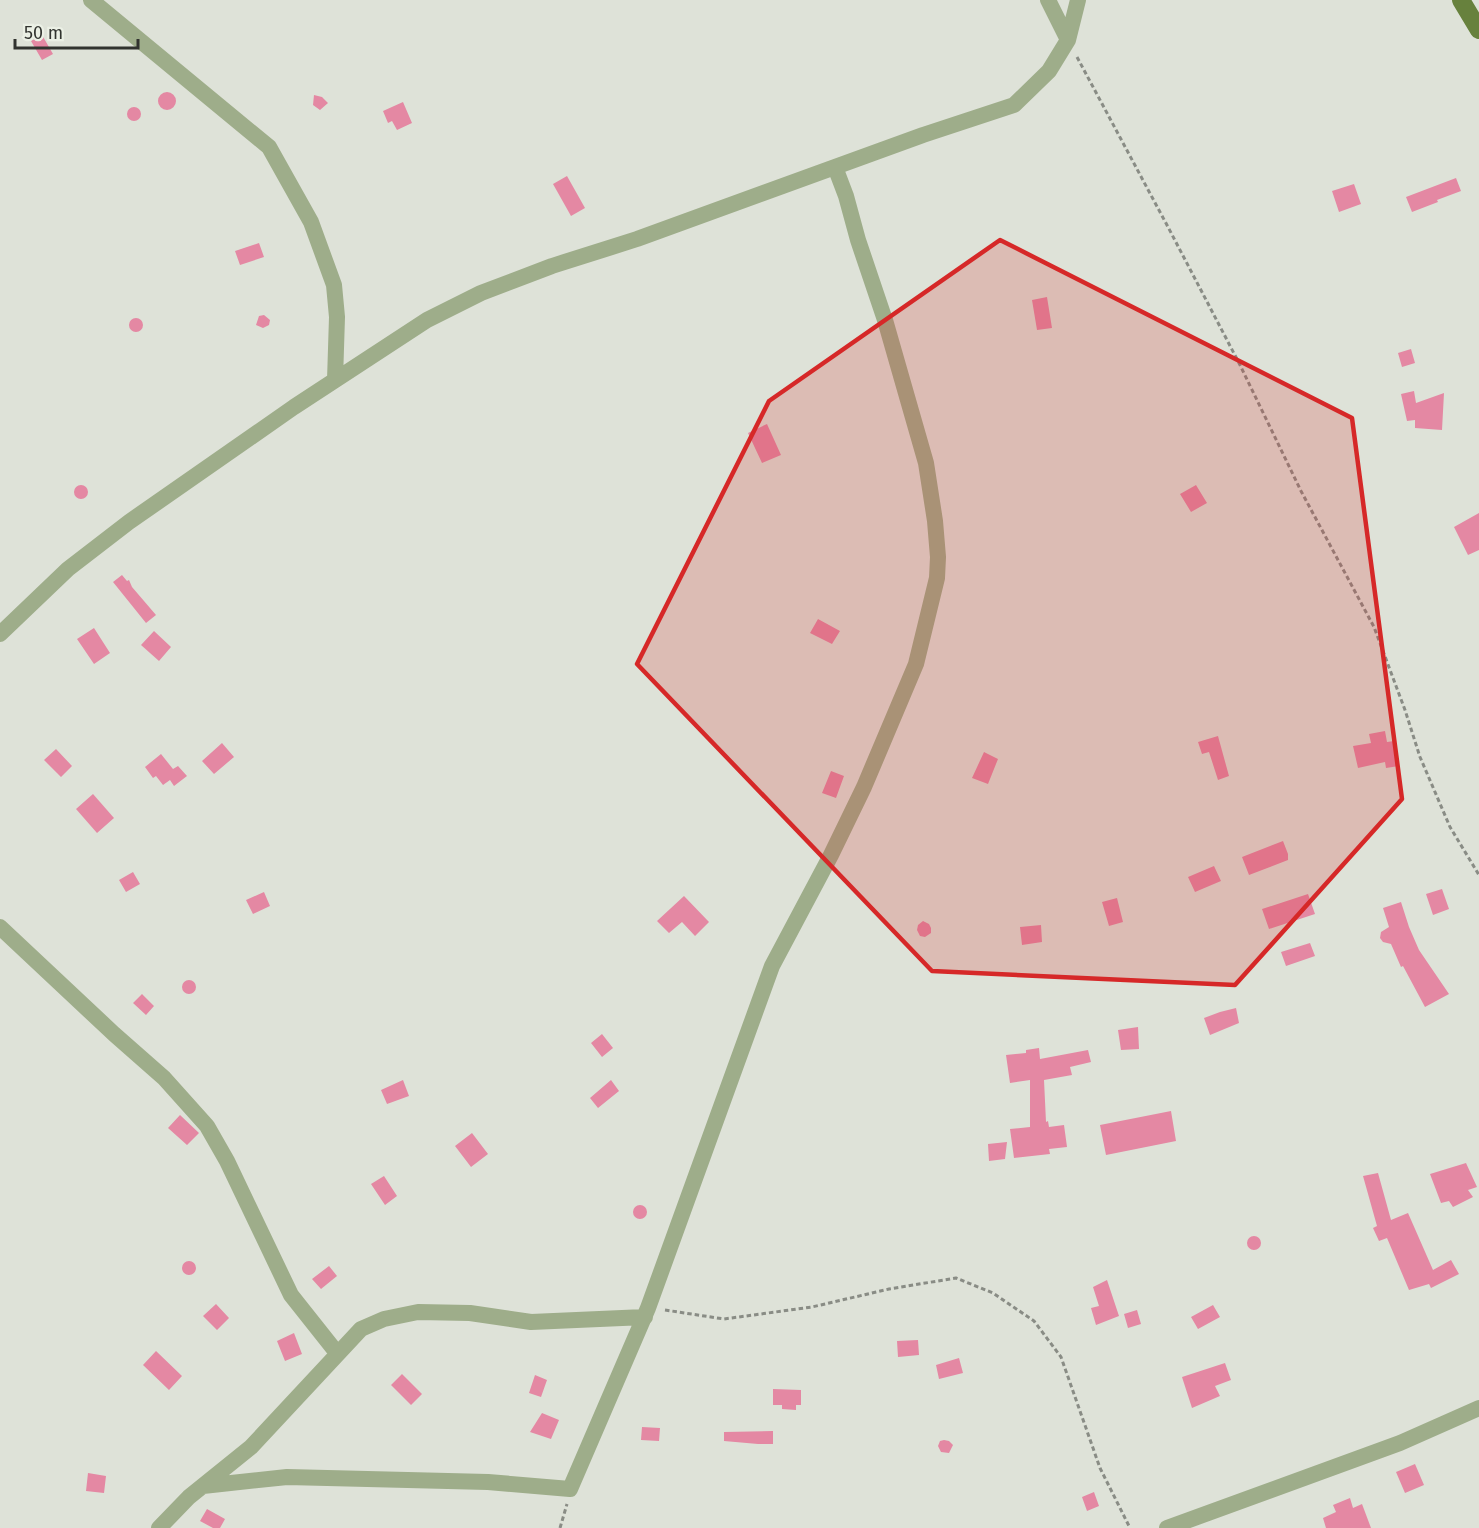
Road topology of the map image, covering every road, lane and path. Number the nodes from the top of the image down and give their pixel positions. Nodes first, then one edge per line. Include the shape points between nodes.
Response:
1 (91, 0) edge
2 (1048, 0) edge
3 (1078, 0) edge
4 (1461, 0) edge
5 (1479, 30) edge
6 (1068, 40) junction
7 (835, 166) junction
8 (335, 380) junction
9 (0, 634) edge
10 (1479, 875) edge
11 (0, 927) edge
12 (647, 1312) junction
13 (337, 1353) junction
14 (1479, 1408) edge
15 (203, 1486) junction
16 (570, 1489) junction
17 (159, 1528) edge
18 (560, 1528) edge
19 (1130, 1528) edge
20 (1167, 1528) edge

1 - 8 street via 269,147 311,222 334,285
2 - 6 street
3 - 6 street
4 - 5 main road
6 - 7 street via 1049,72 1014,105
6 - 10 path via 1374,627 1420,757 1450,826
7 - 8 street via 481,293 427,320
7 - 12 street via 926,463 938,578 916,664 864,787 772,966
8 - 9 street via 129,522 68,570
11 - 13 street via 164,1078 207,1126 291,1294
12 - 13 street via 531,1322 470,1313 418,1312 384,1318 361,1329
12 - 16 street
12 - 19 path via 724,1319 812,1307 956,1278 993,1293 1034,1321 1061,1357 1100,1468
13 - 15 street via 251,1447
14 - 20 street via 1400,1443
15 - 16 street via 287,1477 488,1482
15 - 17 street
16 - 18 path

